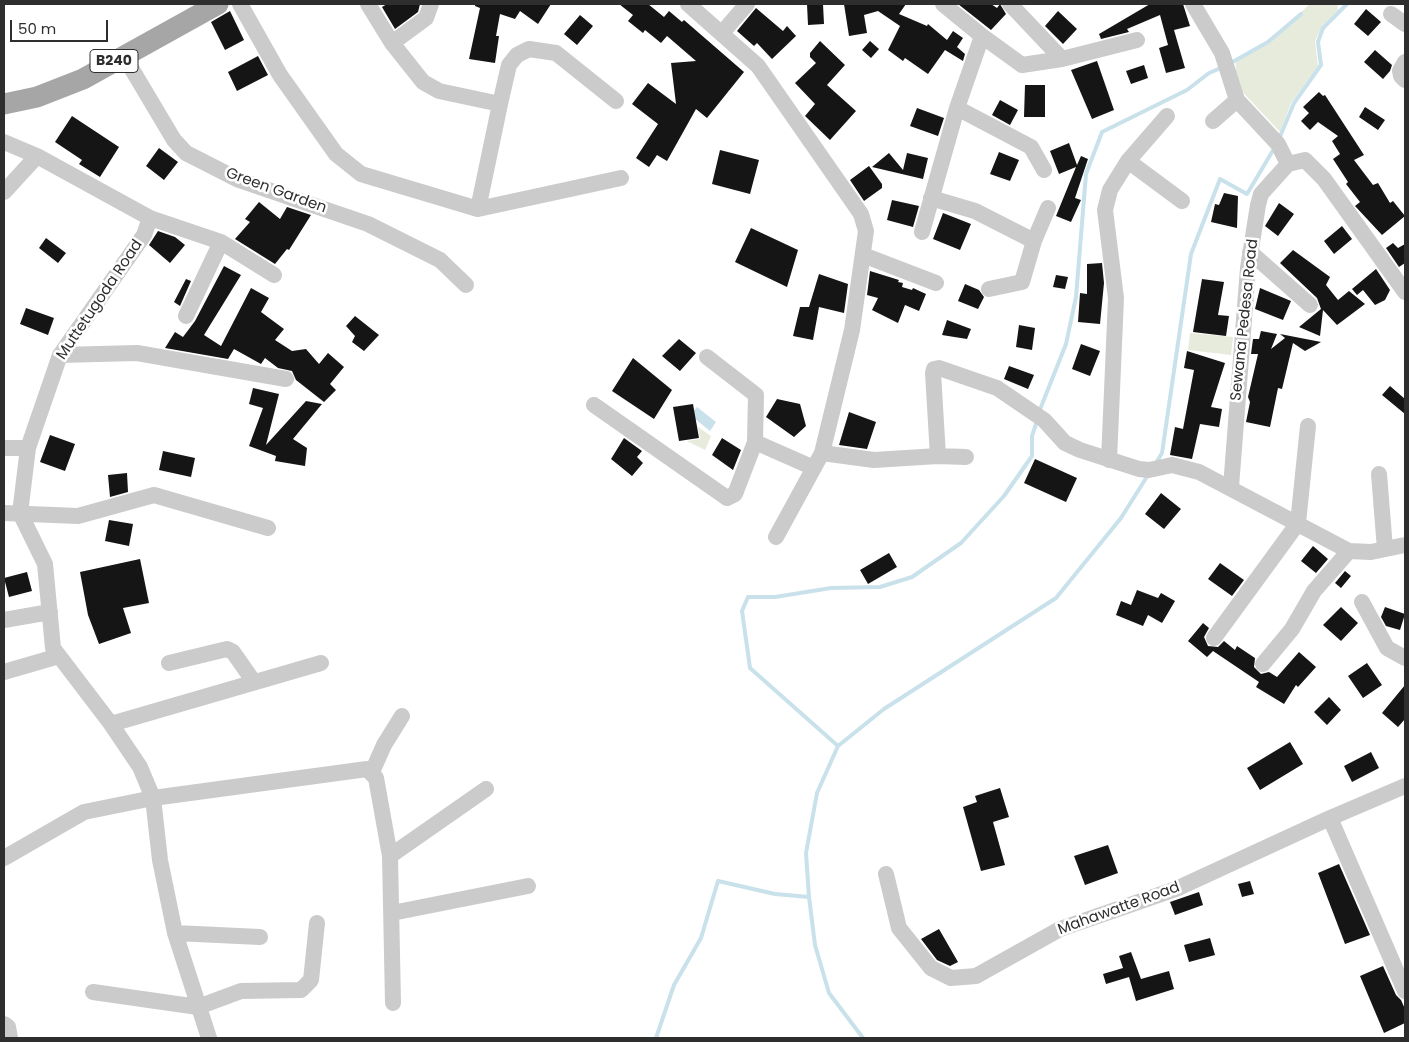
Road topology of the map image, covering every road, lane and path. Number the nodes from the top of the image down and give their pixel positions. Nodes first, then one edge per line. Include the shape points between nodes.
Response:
1 (218, 4) edge
2 (240, 4) edge
3 (368, 4) edge
4 (430, 4) edge
5 (688, 4) edge
6 (747, 4) edge
7 (943, 4) edge
8 (1010, 4) edge
9 (1192, 4) edge
10 (1391, 14) dead end
11 (1405, 24) edge
12 (722, 33) junction
13 (982, 36) junction
14 (1137, 40) dead end
15 (392, 43) junction
16 (124, 56) junction
17 (1062, 59) junction
18 (1405, 62) edge
19 (1405, 80) edge
20 (1237, 100) junction
21 (616, 101) dead end
22 (4, 104) edge
23 (500, 104) junction
24 (956, 108) junction
25 (1167, 116) dead end
26 (1213, 121) dead end
27 (4, 142) edge
28 (1281, 151) junction
29 (37, 156) junction
30 (1128, 161) junction
31 (1044, 170) dead end
32 (620, 178) dead end
33 (4, 192) edge
34 (931, 198) junction
35 (1182, 200) dead end
36 (1048, 208) dead end
37 (478, 209) junction
38 (150, 218) junction
39 (922, 232) dead end
40 (1034, 241) junction
41 (220, 242) junction
42 (1250, 252) junction
43 (863, 254) junction
44 (274, 275) dead end
45 (936, 283) dead end
46 (466, 285) dead end
47 (988, 289) dead end
48 (1405, 292) edge
49 (1310, 305) dead end
50 (186, 316) dead end
51 (60, 355) junction
52 (707, 357) dead end
53 (286, 379) dead end
54 (594, 404) dead end
55 (1308, 426) dead end
56 (755, 442) junction
57 (4, 448) edge
58 (28, 448) junction
59 (822, 453) junction
60 (938, 456) junction
61 (966, 457) dead end
62 (1109, 460) junction
63 (814, 468) junction
64 (1379, 474) dead end
65 (1231, 488) junction
66 (4, 513) edge
67 (20, 513) junction
68 (1298, 523) junction
69 (268, 528) dead end
70 (776, 537) dead end
71 (1405, 546) edge
72 (1385, 549) junction
73 (1349, 551) junction
74 (1362, 602) dead end
75 (50, 612) junction
76 (4, 620) edge
77 (1214, 638) dead end
78 (59, 656) junction
79 (1405, 658) edge
80 (321, 662) dead end
81 (169, 663) dead end
82 (1263, 664) dead end
83 (4, 672) edge
84 (254, 682) junction
85 (402, 716) dead end
86 (111, 724) junction
87 (372, 772) junction
88 (1405, 786) edge
89 (486, 789) dead end
90 (154, 798) junction
91 (1330, 818) junction
92 (390, 856) junction
93 (4, 858) edge
94 (886, 874) dead end
95 (528, 886) dead end
96 (392, 913) junction
97 (317, 923) dead end
98 (174, 933) junction
99 (260, 937) dead end
100 (1405, 991) edge
101 (93, 992) dead end
102 (393, 1003) dead end
103 (198, 1007) junction
104 (4, 1024) edge
105 (10, 1038) edge
106 (209, 1038) edge

1 - 16 main road, B240
2 - 37 street via 280,75 336,154 361,174
3 - 15 street
4 - 15 street via 426,18
5 - 12 street
6 - 12 street
7 - 13 street
8 - 17 street
9 - 20 street via 1225,61
10 - 11 street
12 - 43 street via 758,66 861,214 866,230
13 - 17 street via 1022,65
13 - 24 street
14 - 17 street
15 - 23 street via 423,82 439,91
16 - 22 main road, B240 via 83,79
16 - 46 street, Green Garden via 174,140 186,153 239,180 384,231 440,260
18 - 19 street via 1400,71
20 - 26 street
20 - 28 street
21 - 23 street via 556,52 529,49 517,55 509,66
23 - 37 street
24 - 31 street via 1031,147
24 - 34 street
25 - 30 street
27 - 29 street
28 - 42 street, Sewana Pedesa Road via 1261,194
28 - 48 street via 1305,160 1324,179
29 - 33 street
29 - 38 street
30 - 35 street
30 - 62 street via 1110,190 1105,210 1116,298
32 - 37 street
34 - 39 street
34 - 40 street via 975,211
36 - 40 street
38 - 41 street
38 - 51 street, Muttetugoda Road via 144,235
40 - 47 street via 1022,282
41 - 44 street
41 - 50 street
42 - 49 street
42 - 65 street, Sewana Pedesa Road
43 - 45 street
43 - 59 street via 852,330
51 - 53 street via 137,353
51 - 58 street, Muttetugoda Road
52 - 56 street via 756,394
54 - 56 street via 728,498 735,494
55 - 68 street
56 - 63 street
57 - 58 street
58 - 67 street, Muttetugoda Road
59 - 60 street via 874,460
59 - 63 street
60 - 61 street
60 - 62 street via 933,376 936,368 997,388 1044,420 1065,443
62 - 65 street via 1156,469 1172,465 1199,472
63 - 70 street
64 - 72 street
65 - 68 street
66 - 67 street
67 - 69 street via 78,516 154,495
67 - 75 street via 44,564
68 - 73 street
68 - 77 street
71 - 72 street
72 - 73 street
73 - 82 street via 1314,590 1292,629
74 - 79 street via 1388,648
75 - 76 street
75 - 78 street via 53,648
78 - 83 street
78 - 86 street
80 - 84 street
81 - 84 street via 227,649 233,652
84 - 86 street
85 - 87 street
86 - 90 street via 140,767
87 - 90 street via 367,769
87 - 92 street via 376,778
88 - 91 street, Mahawatte Road
89 - 92 street
90 - 93 street via 84,812
90 - 98 street via 160,860
91 - 94 street, Mahawatte Road via 1176,889 1060,930 976,976 951,978 931,968 899,928
91 - 100 street
92 - 96 street
95 - 96 street
96 - 102 street
97 - 103 street via 311,980 307,986 301,990 241,991
98 - 99 street
98 - 103 street
101 - 103 street
103 - 106 street
104 - 105 street

